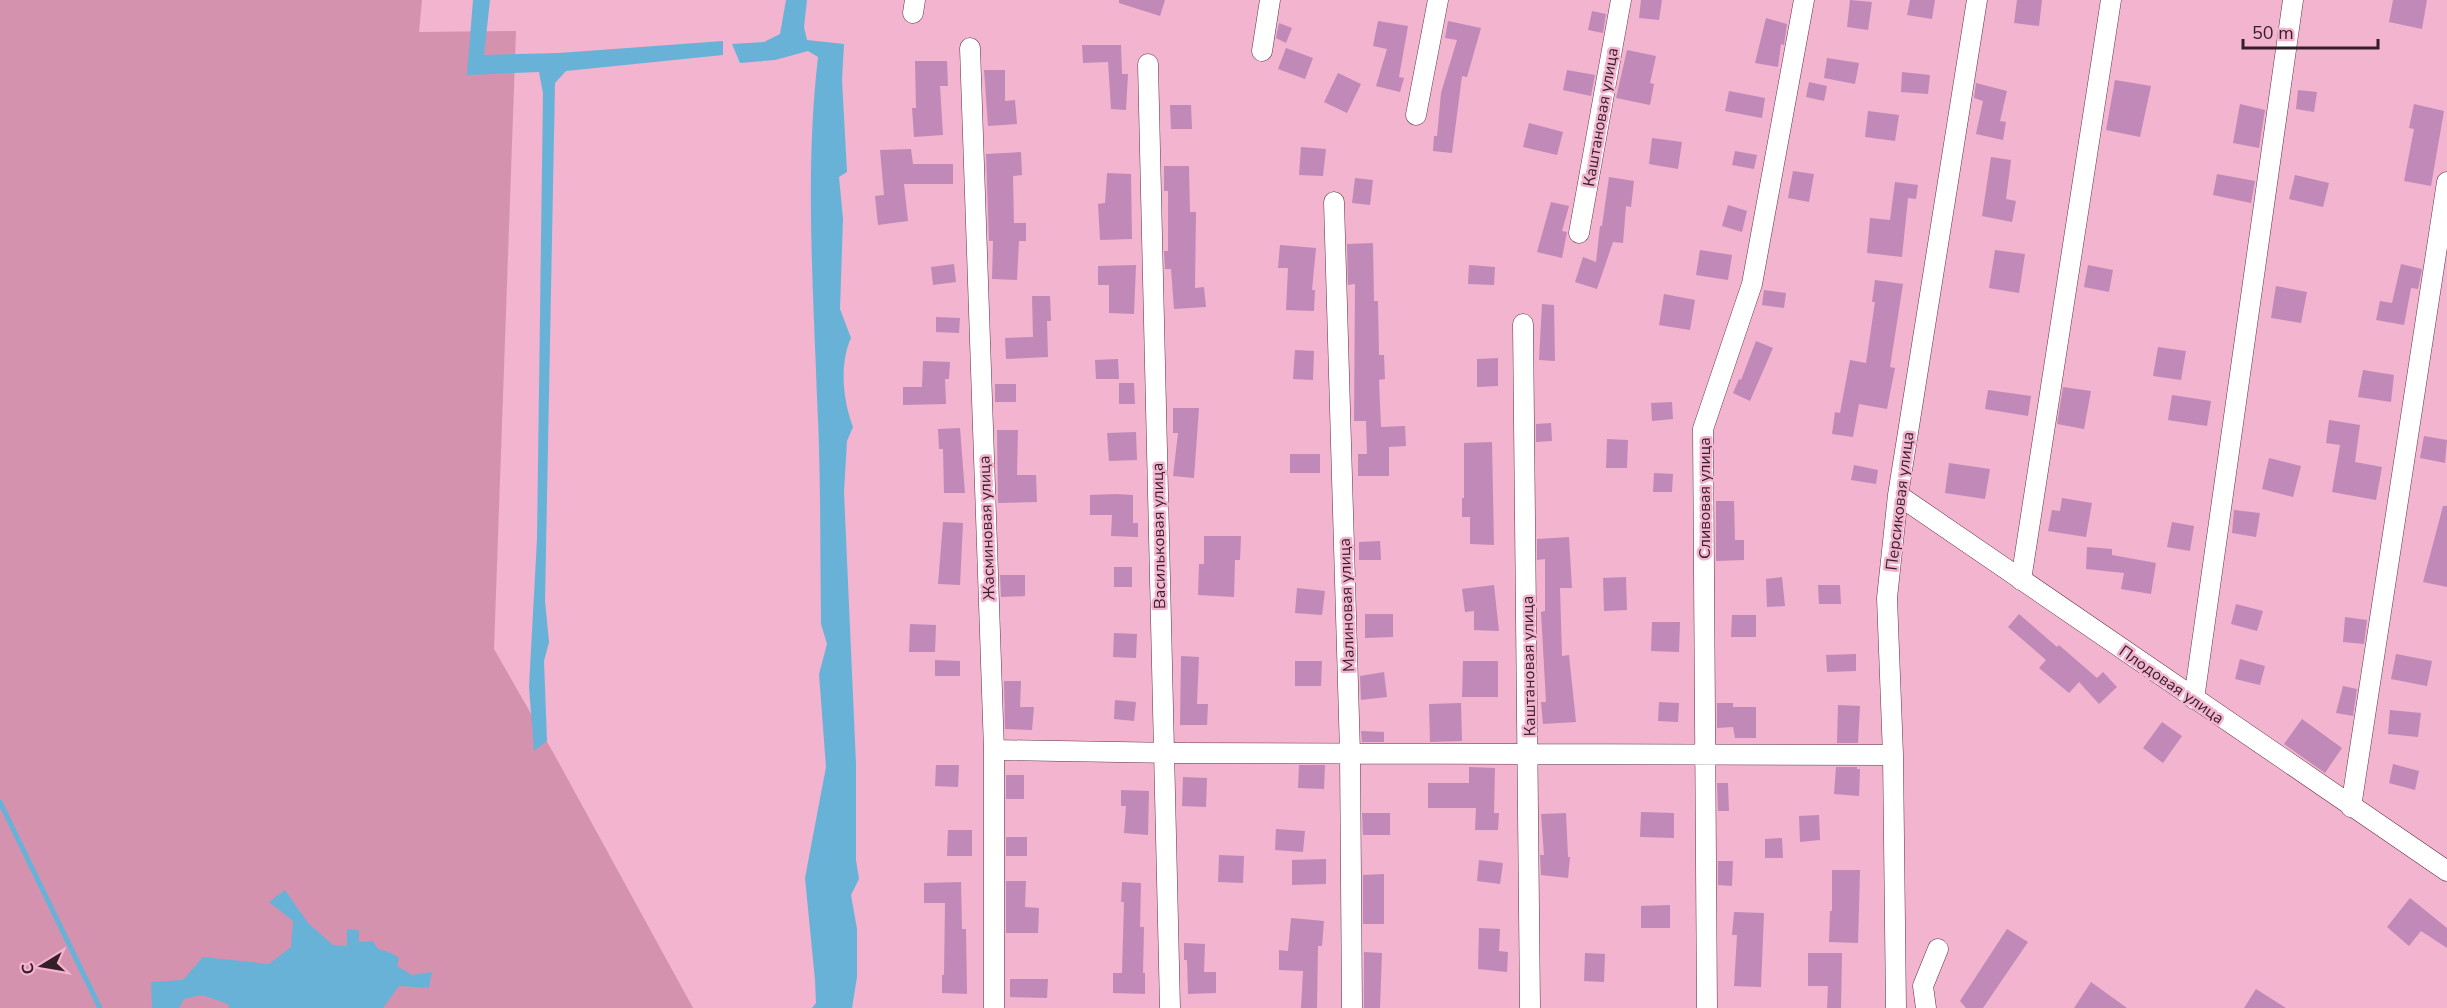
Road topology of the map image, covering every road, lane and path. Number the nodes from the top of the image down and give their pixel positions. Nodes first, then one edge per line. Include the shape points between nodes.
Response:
1 (1270, 0) edge
2 (1438, 0) edge
3 (1621, 0) edge
4 (1804, 0) edge
5 (1977, 0) edge
6 (2111, 0) edge
7 (2293, 0) edge
8 (970, 48) dead end
9 (1262, 51) dead end
10 (1148, 64) dead end
11 (1416, 115) dead end
12 (2447, 182) edge
13 (1334, 202) dead end
14 (1579, 233) dead end
15 (1523, 324) dead end
16 (1898, 495) junction
17 (2021, 580) junction
18 (2194, 699) junction
19 (994, 750) junction
20 (1163, 753) junction
21 (1350, 753) junction
22 (1529, 754) junction
23 (1706, 754) junction
24 (1893, 755) junction
25 (2351, 807) junction
26 (2447, 872) edge
27 (1938, 949) dead end
28 (993, 1008) edge
29 (1170, 1008) edge
30 (1352, 1008) edge
31 (1530, 1008) edge
32 (1707, 1008) edge
33 (1896, 1008) edge
34 (1926, 1008) edge

1 - 9 street
2 - 11 street
3 - 14 street, Каштановая улица
4 - 23 street, Сливовая улица via 1752,284 1703,429
5 - 16 street, Персиковая улица
6 - 17 street
7 - 18 street
8 - 19 street, Жасминовая улица
10 - 20 street, Васильковая улица
12 - 25 street
13 - 21 street, Малиновая улица
15 - 22 street, Каштановая улица
16 - 17 street, Плодовая улица
16 - 24 street, Персиковая улица via 1887,598
17 - 18 street, Плодовая улица
18 - 25 street, Плодовая улица
19 - 20 street
19 - 28 street, Жасминовая улица
20 - 21 street
20 - 29 street, Васильковая улица
21 - 22 street
21 - 30 street, Малиновая улица
22 - 23 street
22 - 31 street, Каштановая улица
23 - 24 street
23 - 32 street, Сливовая улица
24 - 33 street, Персиковая улица
25 - 26 street, Плодовая улица
27 - 34 street via 1923,986

